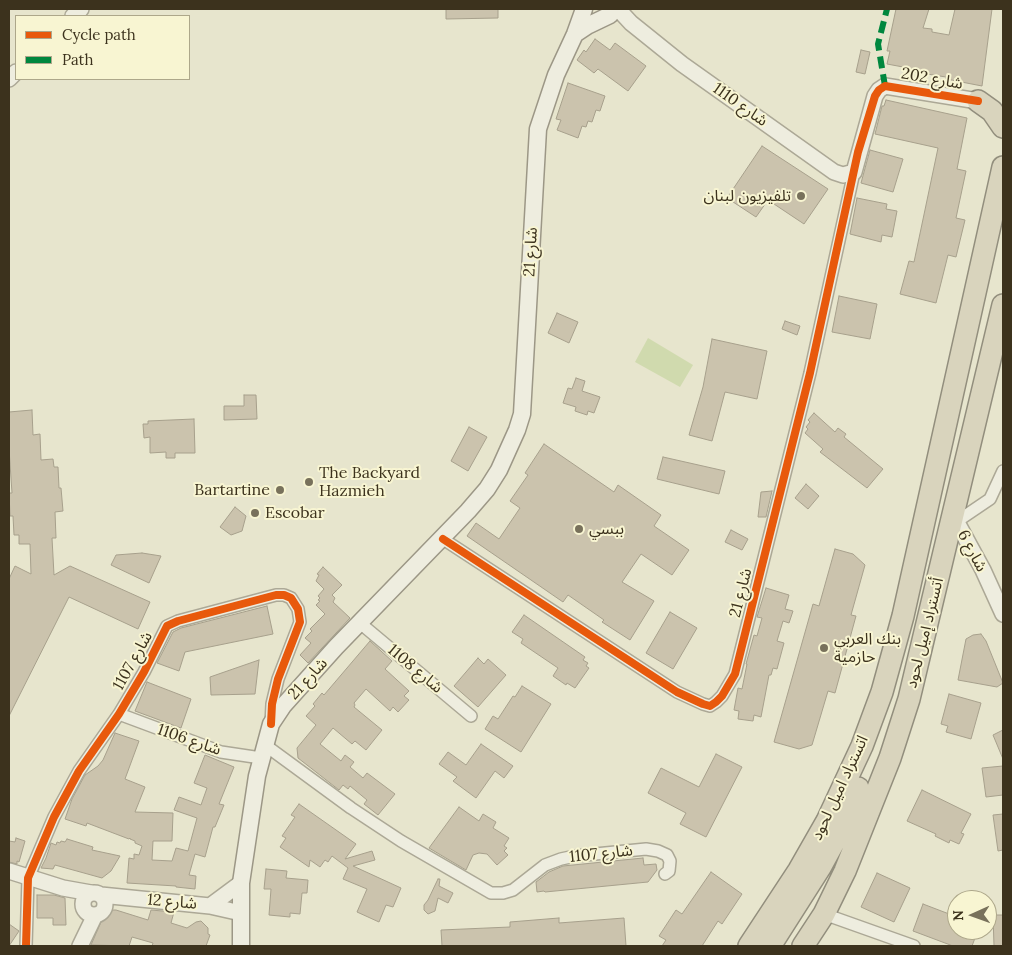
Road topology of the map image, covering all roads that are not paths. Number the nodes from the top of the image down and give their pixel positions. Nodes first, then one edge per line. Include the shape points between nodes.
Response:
1 (584, 9) edge
2 (609, 11) edge
3 (575, 34) junction
4 (1003, 100) edge
5 (978, 101) junction
6 (1003, 127) edge
7 (1003, 167) edge
8 (854, 172) junction
9 (1003, 305) edge
10 (1003, 471) edge
11 (955, 519) junction
12 (443, 539) junction
13 (1003, 614) edge
14 (903, 616) junction
15 (360, 623) junction
16 (119, 714) junction
17 (471, 716) dead end
18 (271, 724) junction
19 (880, 737) junction
20 (263, 751) junction
21 (9, 871) edge
22 (665, 874) dead end
23 (28, 878) junction
24 (241, 883) junction
25 (94, 904) junction
26 (210, 906) junction
27 (241, 913) junction
28 (824, 914) junction
29 (81, 945) edge
30 (26, 946) edge
31 (241, 946) edge
32 (749, 946) edge
33 (770, 946) edge
34 (787, 946) edge
35 (803, 946) edge
36 (914, 946) edge

1 - 3 main road, شارع 21
2 - 3 main road
2 - 8 street, شارع 1110 via 631,23 682,64 834,172 843,175
3 - 12 main road, شارع 21 via 556,75 538,130 522,414 495,477
4 - 5 highway via 994,103
5 - 6 highway via 992,111
5 - 8 street, شارع 202 via 885,86 875,96
7 - 14 highway, أتستراد إميل لحود
8 - 12 street, شارع 21 via 810,372 735,674 716,702 710,706 677,692
9 - 11 highway, أتستراد إميل لحود
10 - 11 street via 990,499
11 - 13 street, شارع 6
11 - 28 highway, أتستراد إميل لحود via 909,699 890,758 856,847
12 - 15 main road, شارع 21
14 - 19 highway
14 - 32 highway, اتستراد اميل لحود via 882,692 839,796 799,870
15 - 17 street, شارع 1108
15 - 18 main road, شارع 21 via 283,706
16 - 18 street, شارع 1107 via 167,626 178,620 284,595 295,604 300,622 278,679
16 - 20 street, شارع 1106 via 221,752
16 - 23 street, شارع 1107 via 60,804
18 - 20 main road, شارع 21
19 - 33 highway via 839,833
19 - 34 highway via 873,772 847,839 827,881
20 - 22 street, شارع 1107 via 392,836 491,893 513,890 545,865 575,856 646,849 658,851 670,861 670,870
20 - 24 main road, شارع 21
21 - 23 street
23 - 25 street via 62,888
23 - 30 street, شارع 1107
24 - 26 street, شارع 12
24 - 27 main road, شارع 21
25 - 26 street, شارع 12 via 135,899
25 - 29 street
26 - 27 street, شارع 12
27 - 31 main road, شارع 21
28 - 35 highway, أتستراد إميل لحود
28 - 36 street

